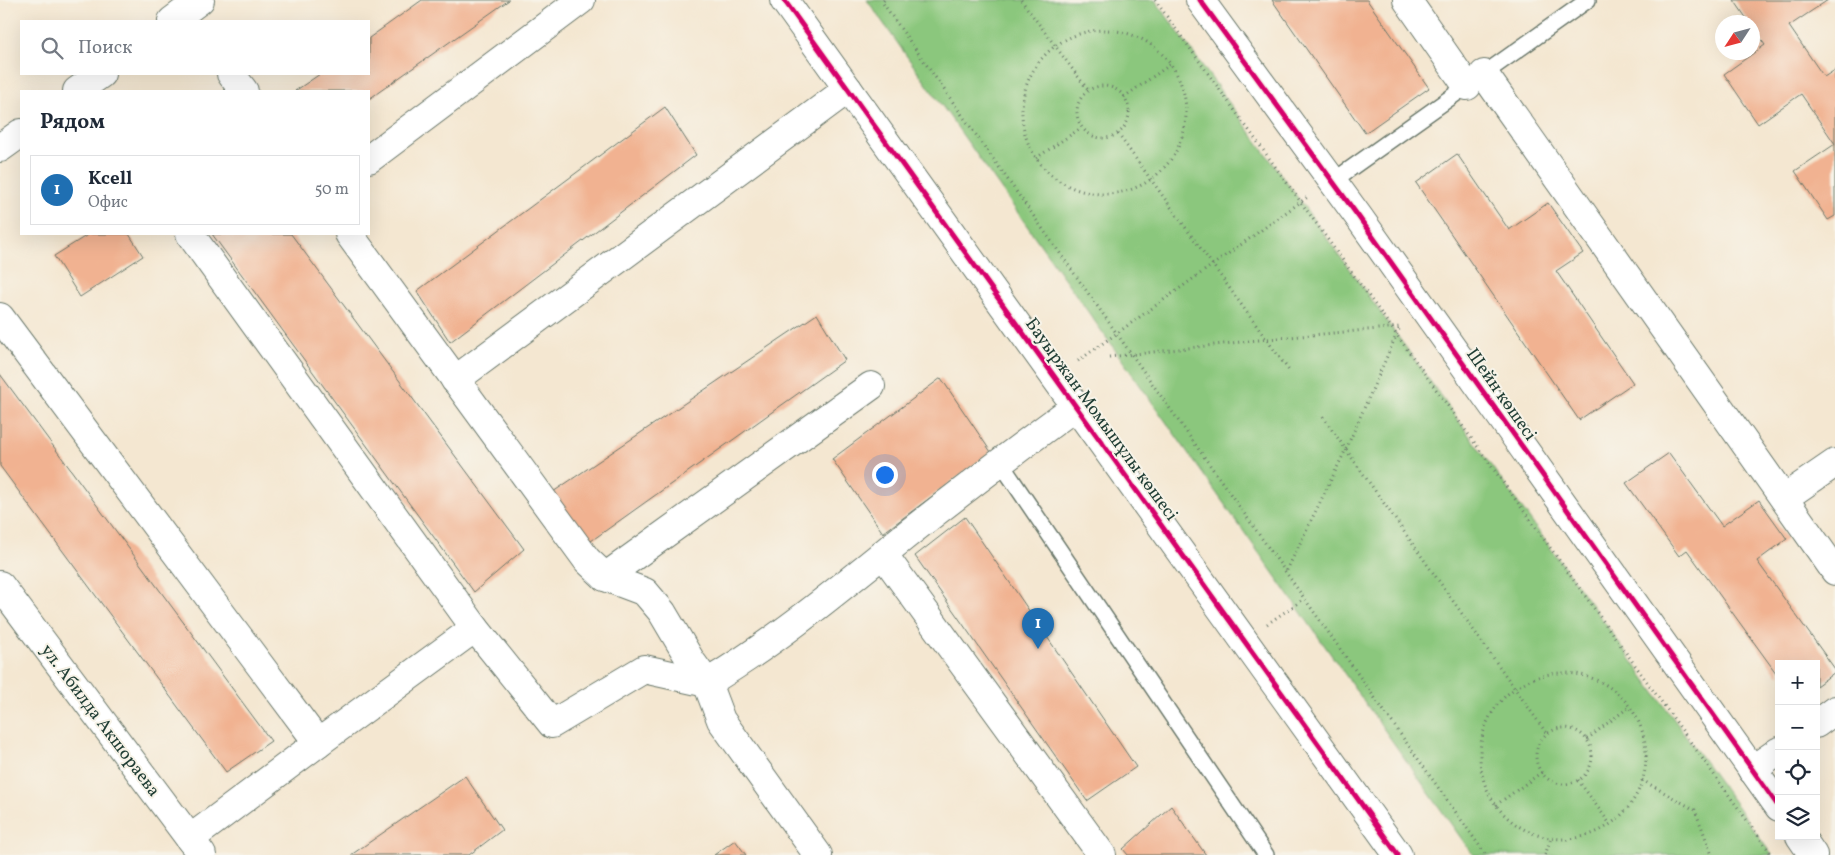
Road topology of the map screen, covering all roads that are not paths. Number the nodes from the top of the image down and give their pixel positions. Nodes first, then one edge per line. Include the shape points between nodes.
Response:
1 (581, 0) edge
2 (784, 0) edge
3 (1200, 0) edge
4 (1407, 0) edge
5 (1588, 0) edge
6 (232, 75) edge
7 (1476, 80) junction
8 (848, 89) junction
9 (243, 90) edge
10 (20, 134) edge
11 (0, 148) edge
12 (370, 158) edge
13 (1333, 182) junction
14 (191, 235) edge
15 (350, 235) edge
16 (0, 317) edge
17 (455, 380) junction
18 (871, 386) dead end
19 (1076, 406) junction
20 (1000, 462) junction
21 (1835, 463) edge
22 (1784, 498) junction
23 (883, 554) junction
24 (1835, 571) edge
25 (605, 576) junction
26 (0, 585) edge
27 (475, 628) junction
28 (707, 683) junction
29 (1835, 710) edge
30 (1820, 721) edge
31 (318, 743) junction
32 (1775, 754) edge
33 (1752, 770) junction
34 (1775, 802) edge
35 (1803, 840) edge
36 (196, 847) edge
37 (818, 855) edge
38 (1102, 855) edge
39 (1266, 855) edge
40 (1398, 855) edge
41 (1813, 855) edge

1 - 12 street
2 - 8 street, Бауыржан Момышұлы көшесі
3 - 13 street, Шейн көшесі
4 - 7 street
5 - 7 lane
6 - 9 street
7 - 13 lane
7 - 22 street
8 - 17 street
8 - 19 street, Бауыржан Момышұлы көшесі
10 - 11 street
13 - 33 street, Шейн көшесі
14 - 27 street
15 - 17 street
16 - 31 street
17 - 25 street via 587,560
18 - 25 street
19 - 20 street
19 - 40 street, Бауыржан Момышұлы көшесі
20 - 23 street
20 - 39 lane
21 - 22 street
22 - 24 street
23 - 28 street via 805,617
23 - 38 street
25 - 28 street via 645,592 662,612
26 - 36 street, ул. Абилда Акшораева
27 - 28 street via 552,724 644,669
27 - 31 street
28 - 37 street via 721,720
29 - 30 street
31 - 36 street
32 - 33 street
33 - 34 street, Шейн көшесі
35 - 41 street

